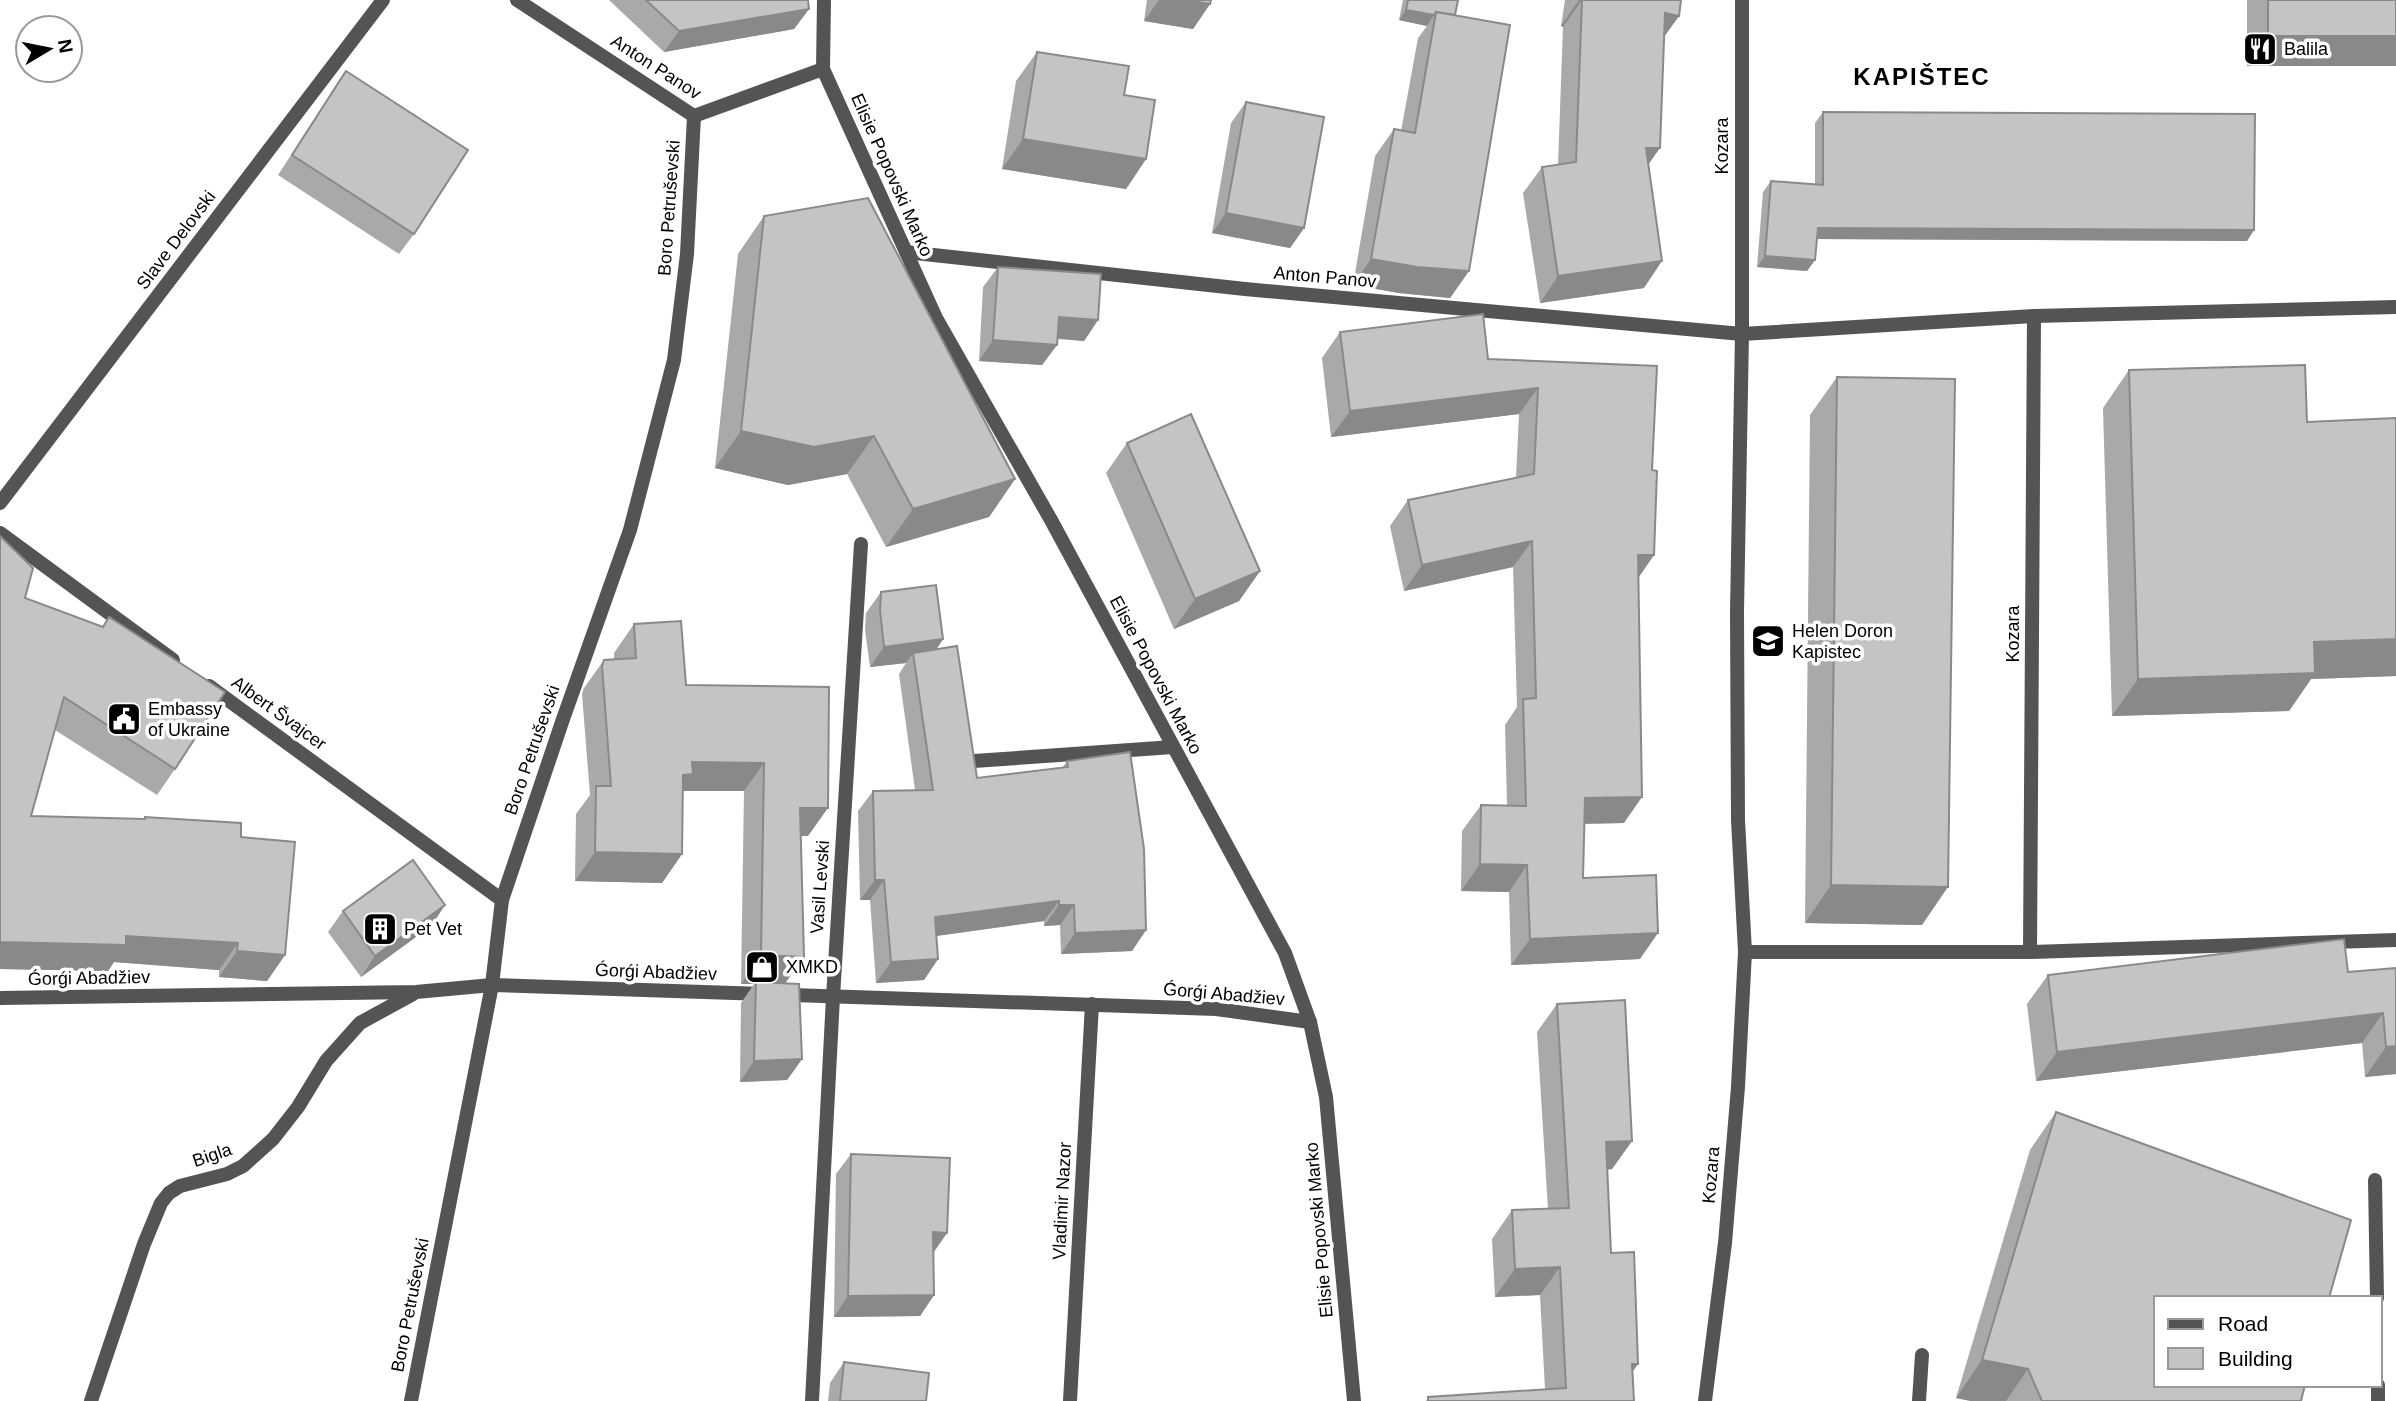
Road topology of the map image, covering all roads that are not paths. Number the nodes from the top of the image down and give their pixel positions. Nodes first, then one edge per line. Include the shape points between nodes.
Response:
1 (383, 0) edge
2 (517, 0) edge
3 (824, 0) edge
4 (1742, 0) edge
5 (823, 69) junction
6 (694, 116) junction
7 (906, 253) junction
8 (2396, 307) edge
9 (2034, 316) junction
10 (1742, 334) junction
11 (0, 503) edge
12 (0, 533) edge
13 (861, 544) dead end
14 (1173, 747) junction
15 (974, 761) edge
16 (502, 900) junction
17 (2396, 940) edge
18 (1745, 952) junction
19 (2030, 952) junction
20 (492, 985) junction
21 (416, 992) junction
22 (833, 997) junction
23 (0, 998) edge
24 (1092, 1004) junction
25 (1310, 1022) junction
26 (2375, 1180) dead end
27 (2377, 1296) edge
28 (1922, 1355) dead end
29 (92, 1401) edge
30 (411, 1401) edge
31 (812, 1401) edge
32 (1070, 1401) edge
33 (1354, 1401) edge
34 (1705, 1401) edge
35 (1919, 1401) edge

1 - 11 street, Slave Delovski
2 - 6 street, Anton Panov
3 - 5 street, Elisie Popovski Marko
4 - 10 street, Kozara
5 - 6 street, Anton Panov
5 - 7 street, Elisie Popovski Marko
6 - 16 street, Boro Petruševski via 687,254 674,360 631,530
7 - 10 street, Anton Panov
7 - 14 street, Elisie Popovski Marko via 936,317
8 - 9 street
9 - 10 street
9 - 19 street, Kozara
10 - 18 street, Kozara via 1737,806
12 - 16 street, Albert Švajcer
13 - 22 street, Vasil Levski
14 - 15 street
14 - 25 street, Elisie Popovski Marko via 1285,953
16 - 20 street, Boro Petruševski
17 - 19 street
18 - 19 street
18 - 34 street, Kozara via 1725,1243
20 - 21 street, Ǵorǵi Abadžiev
20 - 22 street, Ǵorǵi Abadžiev
20 - 30 street, Boro Petruševski
21 - 23 street, Ǵorǵi Abadžiev
21 - 29 street, Bigla via 360,1023 326,1061 273,1139 243,1166 180,1186 161,1203
22 - 24 street, Ǵorǵi Abadžiev
22 - 31 street, Vasil Levski
24 - 25 street, Ǵorǵi Abadžiev via 1216,1009
24 - 32 street, Vladimir Nazor
25 - 33 street, Elisie Popovski Marko via 1326,1097
26 - 27 street
28 - 35 street

